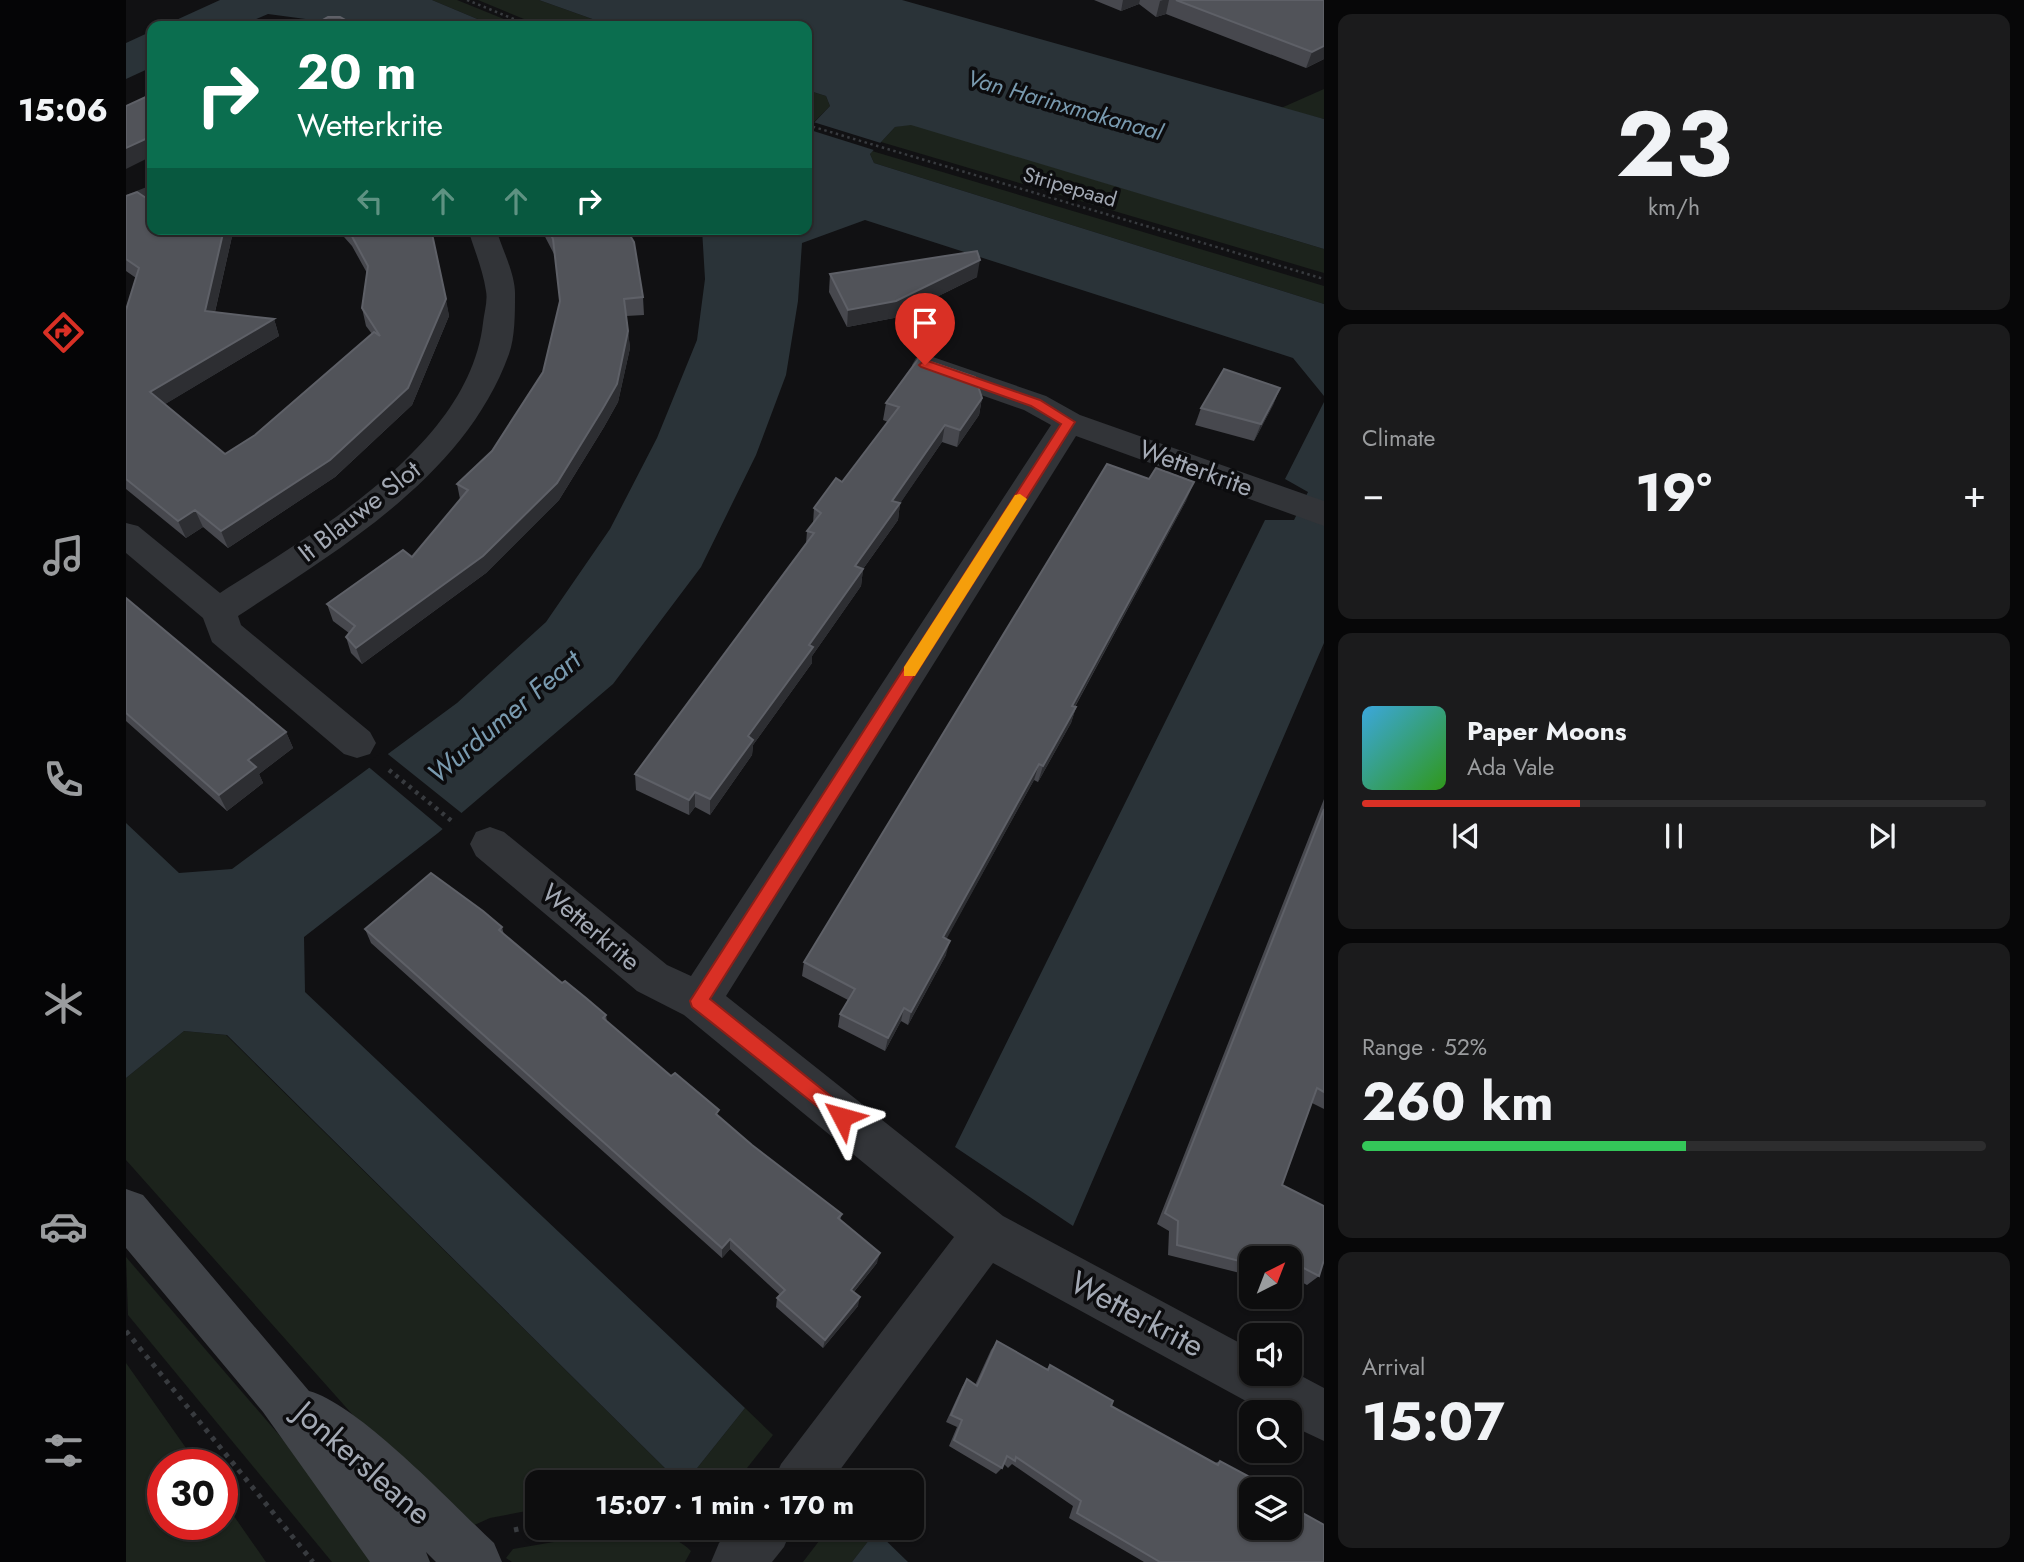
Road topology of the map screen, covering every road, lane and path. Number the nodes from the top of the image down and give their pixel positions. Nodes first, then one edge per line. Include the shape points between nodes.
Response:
1 (467, 0) edge
2 (519, 21) edge
3 (812, 127) edge
4 (147, 196) edge
5 (126, 206) edge
6 (484, 235) edge
7 (1324, 279) edge
8 (925, 365) edge
9 (1069, 422) junction
10 (1312, 510) edge
11 (126, 535) edge
12 (219, 611) junction
13 (371, 754) joint
14 (473, 834) joint
15 (699, 1001) junction
16 (126, 1212) edge
17 (986, 1233) junction
18 (126, 1331) edge
19 (281, 1394) junction
20 (1324, 1416) edge
21 (808, 1470) edge
22 (755, 1540) edge
23 (313, 1562) edge
24 (403, 1562) edge
25 (474, 1562) edge
26 (738, 1562) edge

1 - 2 path
3 - 7 path, Stripepaad
4 - 5 street
6 - 12 street, It Blauwe Slot via 497,267 501,312 491,356 470,405 435,450 383,499
8 - 9 street, Wetterkrite via 1035,403
9 - 10 street, Wetterkrite
9 - 15 street
11 - 12 street
12 - 13 street via 225,632
13 - 14 path
14 - 15 street, Wetterkrite via 652,978
15 - 17 street, Wetterkrite
16 - 19 street, Jonkersleane
17 - 20 street, Wetterkrite
17 - 21 street
18 - 23 path
19 - 24 street, Jonkersleane
19 - 25 street, Jonkersleane via 370,1462
22 - 26 street

